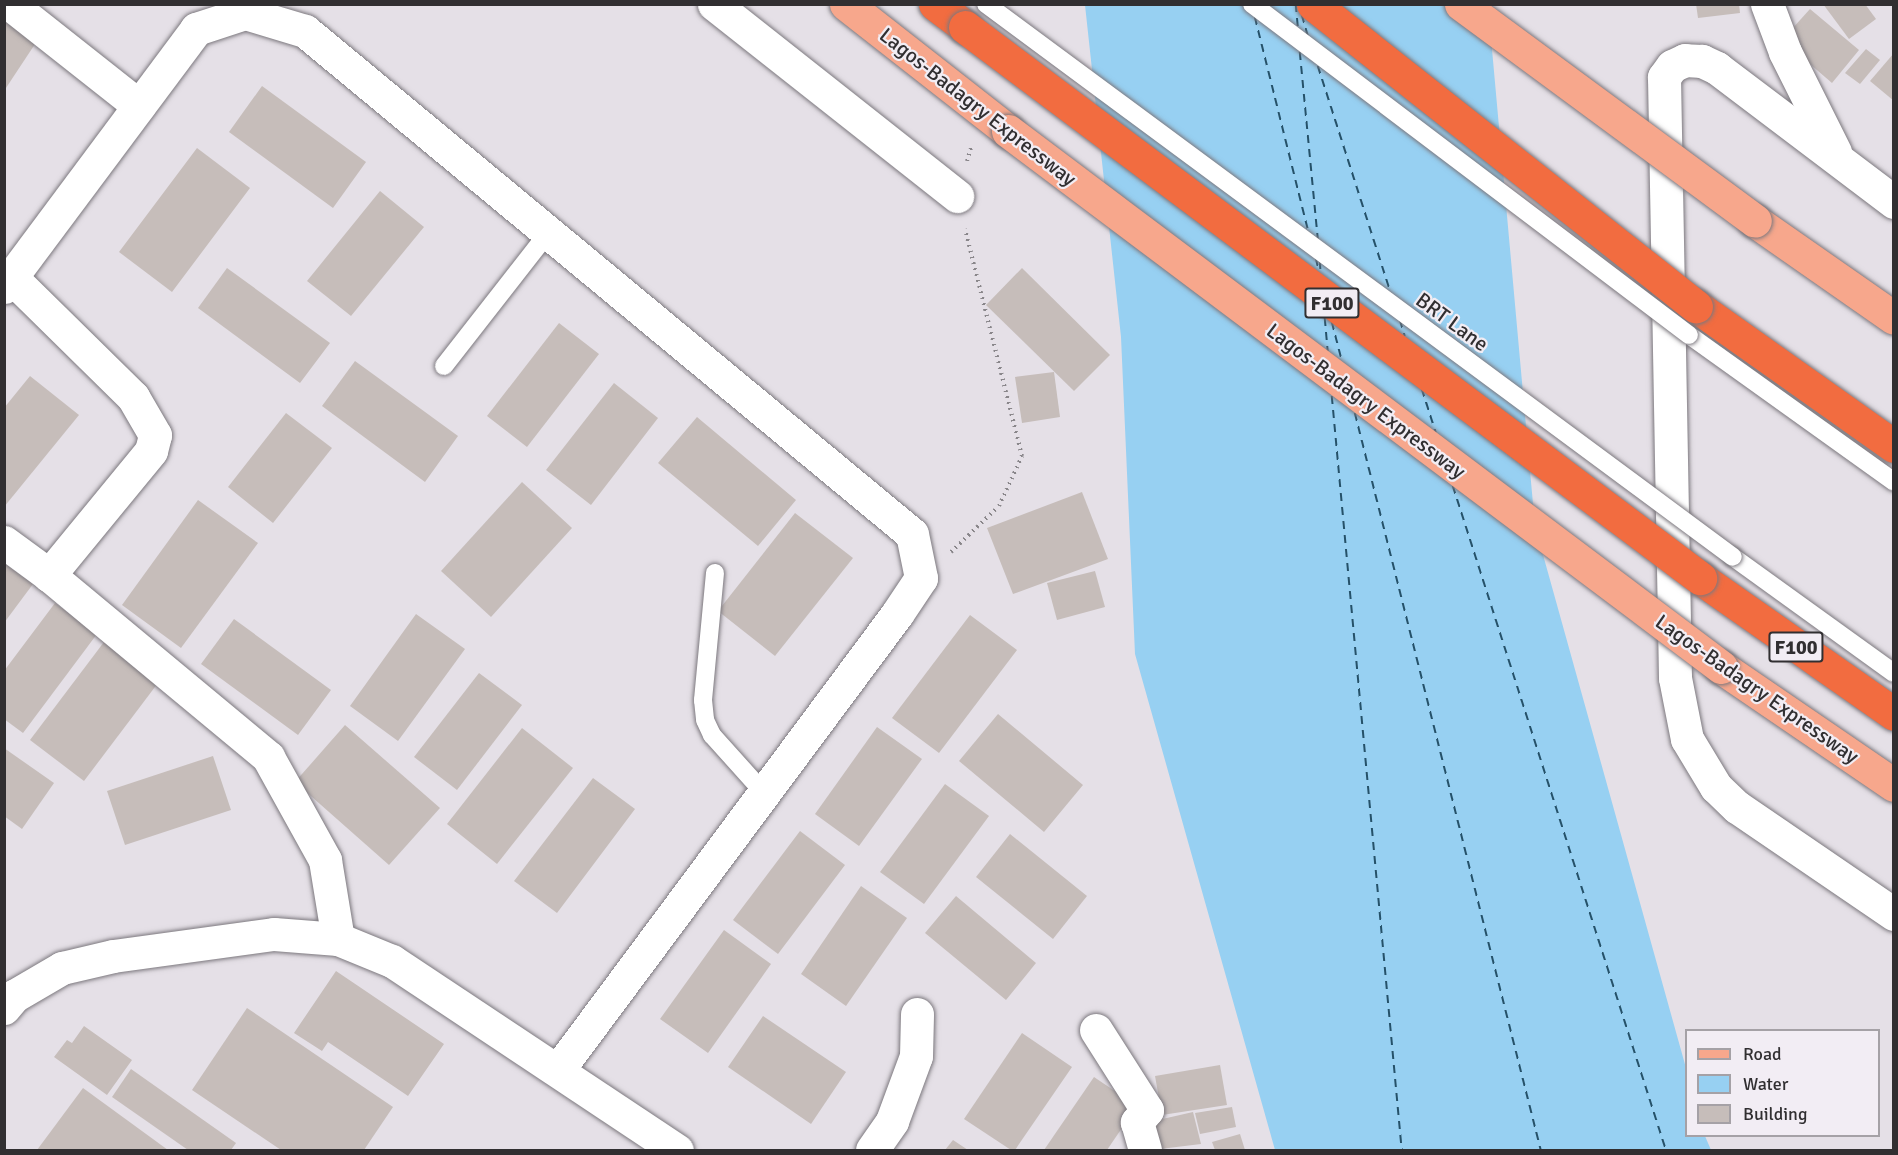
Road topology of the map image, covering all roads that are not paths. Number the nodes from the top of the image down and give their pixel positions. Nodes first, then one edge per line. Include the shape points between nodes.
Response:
1 (9, 4) edge
2 (714, 4) edge
3 (846, 4) edge
4 (935, 4) edge
5 (1252, 4) edge
6 (1313, 4) edge
7 (1461, 4) edge
8 (1767, 4) edge
9 (975, 16) edge
10 (139, 106) junction
11 (1838, 159) junction
12 (957, 196) road end
13 (1893, 202) edge
14 (548, 232) junction
15 (7, 276) edge
16 (1893, 318) edge
17 (1692, 320) junction
18 (444, 366) dead end
19 (1893, 446) edge
20 (1893, 482) edge
21 (4, 542) edge
22 (715, 573) dead end
23 (49, 575) junction
24 (1893, 673) edge
25 (1893, 714) edge
26 (1893, 785) edge
27 (764, 793) junction
28 (1893, 914) edge
29 (338, 939) junction
30 (4, 1008) edge
31 (917, 1014) dead end
32 (1096, 1030) dead end
33 (558, 1070) junction
34 (677, 1150) edge
35 (872, 1150) edge
36 (1145, 1150) edge

1 - 10 street
2 - 12 street
3 - 26 main road, Lagos-Badagry Expressway, bridge via 1008,131 1721,668
4 - 9 highway, F100
5 - 17 lane, bridge
6 - 17 highway, bridge
7 - 16 main road, bridge
8 - 11 street via 1785,52
9 - 24 lane, BRT Lane, bridge
9 - 25 highway, F100, bridge via 1700,578
10 - 14 street via 196,29 245,13 305,32
10 - 15 street
11 - 13 street
11 - 28 street via 1717,68 1702,61 1685,60 1672,66 1664,77 1675,678 1688,739 1716,787 1737,807
14 - 18 lane
14 - 27 street via 912,534 921,578
15 - 23 street via 133,397 155,435 151,451
17 - 19 highway
17 - 20 lane
21 - 23 street
22 - 27 lane via 703,700 705,720 712,735
23 - 29 street via 268,757 325,860
27 - 33 street
29 - 30 street via 274,934 113,956 62,968 14,996
29 - 33 street via 392,961
31 - 35 street via 916,1056 892,1121
32 - 36 street via 1146,1110 1137,1122
33 - 34 street

